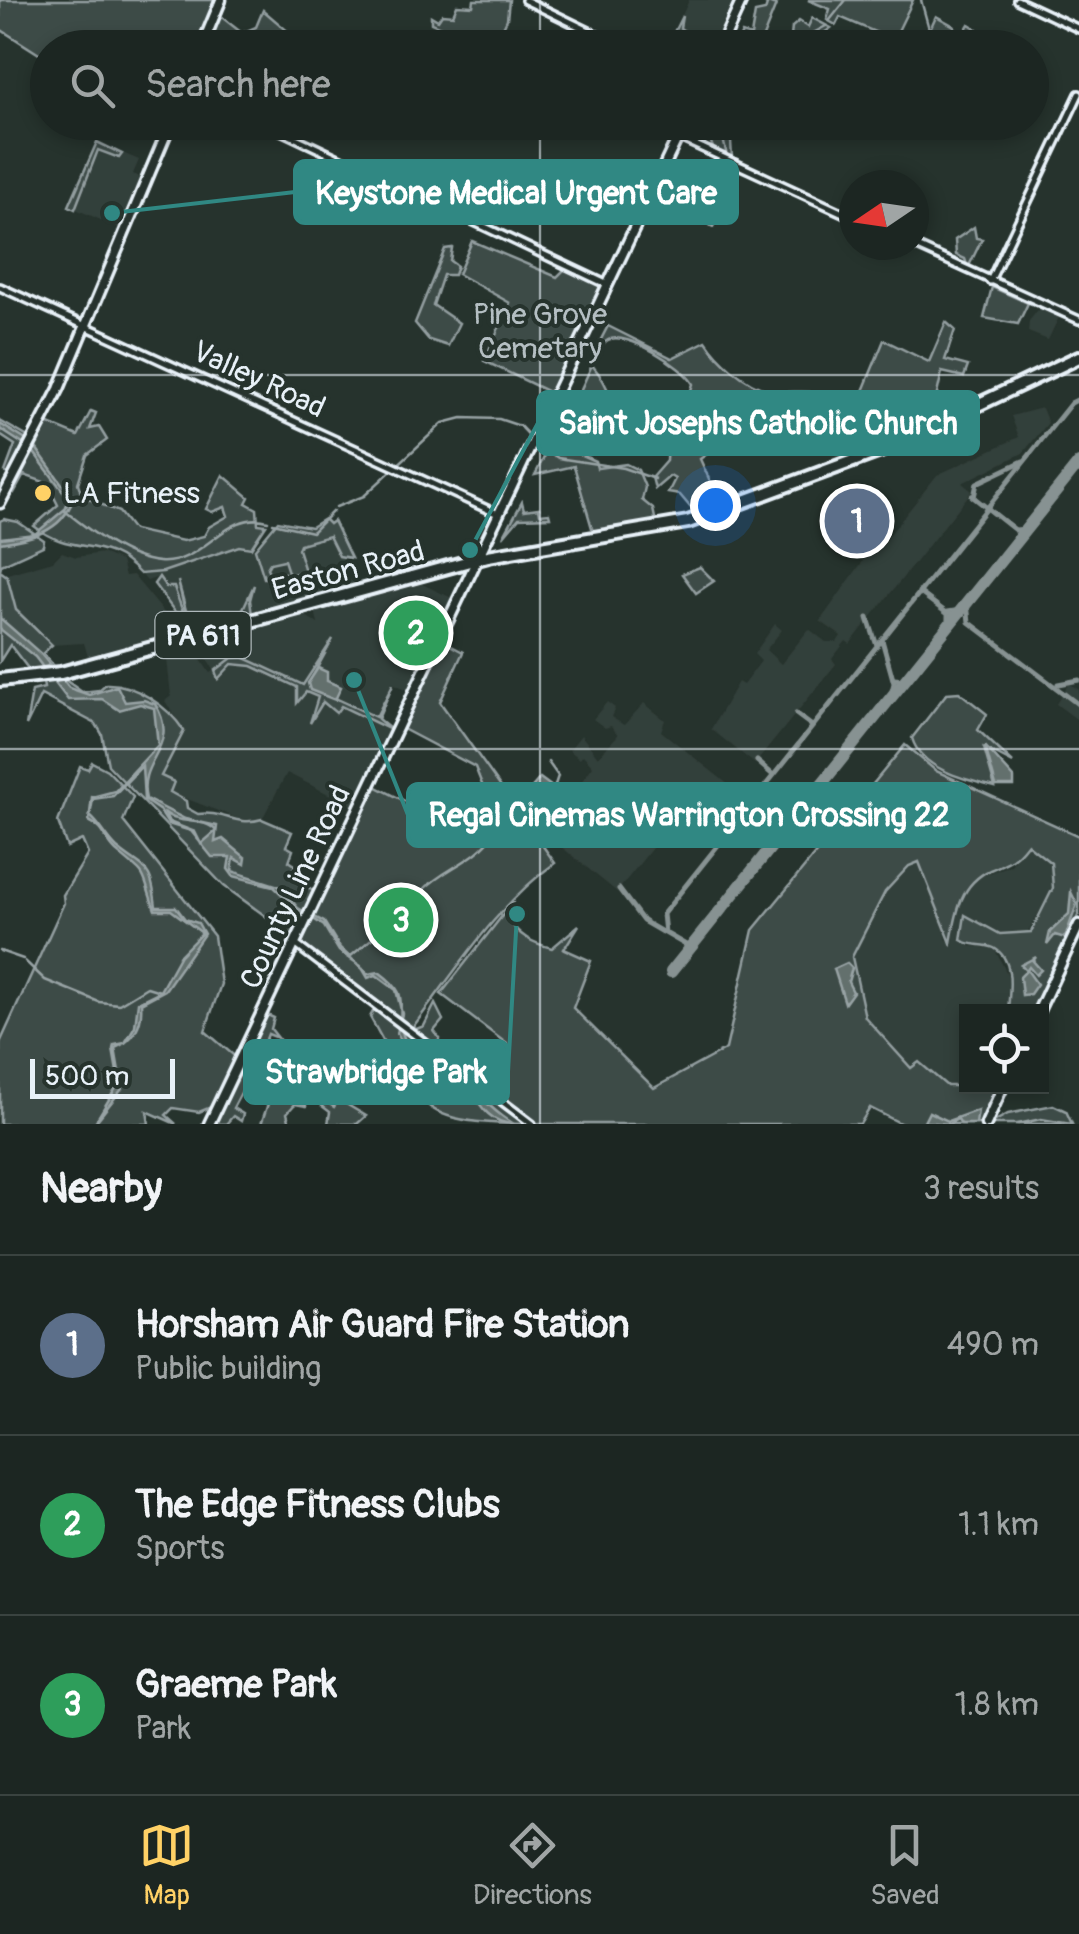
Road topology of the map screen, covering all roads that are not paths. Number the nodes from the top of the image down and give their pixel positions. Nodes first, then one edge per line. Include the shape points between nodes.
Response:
1 (221, 0) edge
2 (524, 0) edge
3 (742, 0) edge
4 (1017, 0) edge
5 (1079, 29) edge
6 (208, 30) edge
7 (586, 30) edge
8 (728, 30) edge
9 (1079, 94) edge
10 (161, 140) edge
11 (301, 140) edge
12 (677, 140) edge
13 (682, 140) edge
14 (839, 211) edge
15 (929, 252) edge
16 (990, 281) junction
17 (610, 284) junction
18 (0, 287) edge
19 (1079, 320) edge
20 (84, 324) junction
21 (1079, 357) edge
22 (0, 504) edge
23 (498, 514) junction
24 (520, 551) junction
25 (486, 552) junction
26 (475, 561) junction
27 (0, 680) edge
28 (1079, 925) edge
29 (293, 942) junction
30 (1042, 1004) edge
31 (999, 1094) edge
32 (210, 1124) edge
33 (532, 1124) edge
34 (986, 1124) edge

1 - 6 main road
2 - 7 street
3 - 8 main road
4 - 5 street
9 - 16 street
10 - 20 main road
11 - 17 street
12 - 17 main road
13 - 14 street
15 - 16 street
16 - 19 street
17 - 23 main road
18 - 20 street, Valley Road
20 - 22 main road
20 - 23 street, Valley Road
21 - 24 highway, Easton Road / PA 611 via 880,451 698,519
23 - 25 main road
24 - 25 highway, Easton Road / PA 611
24 - 26 highway, Easton Road / PA 611
25 - 26 highway, Easton Road / PA 611
26 - 27 highway, Easton Road / PA 611 via 61,673
26 - 29 main road, County Line Road
28 - 30 main road
29 - 32 main road, County Line Road
29 - 33 street
31 - 34 main road

